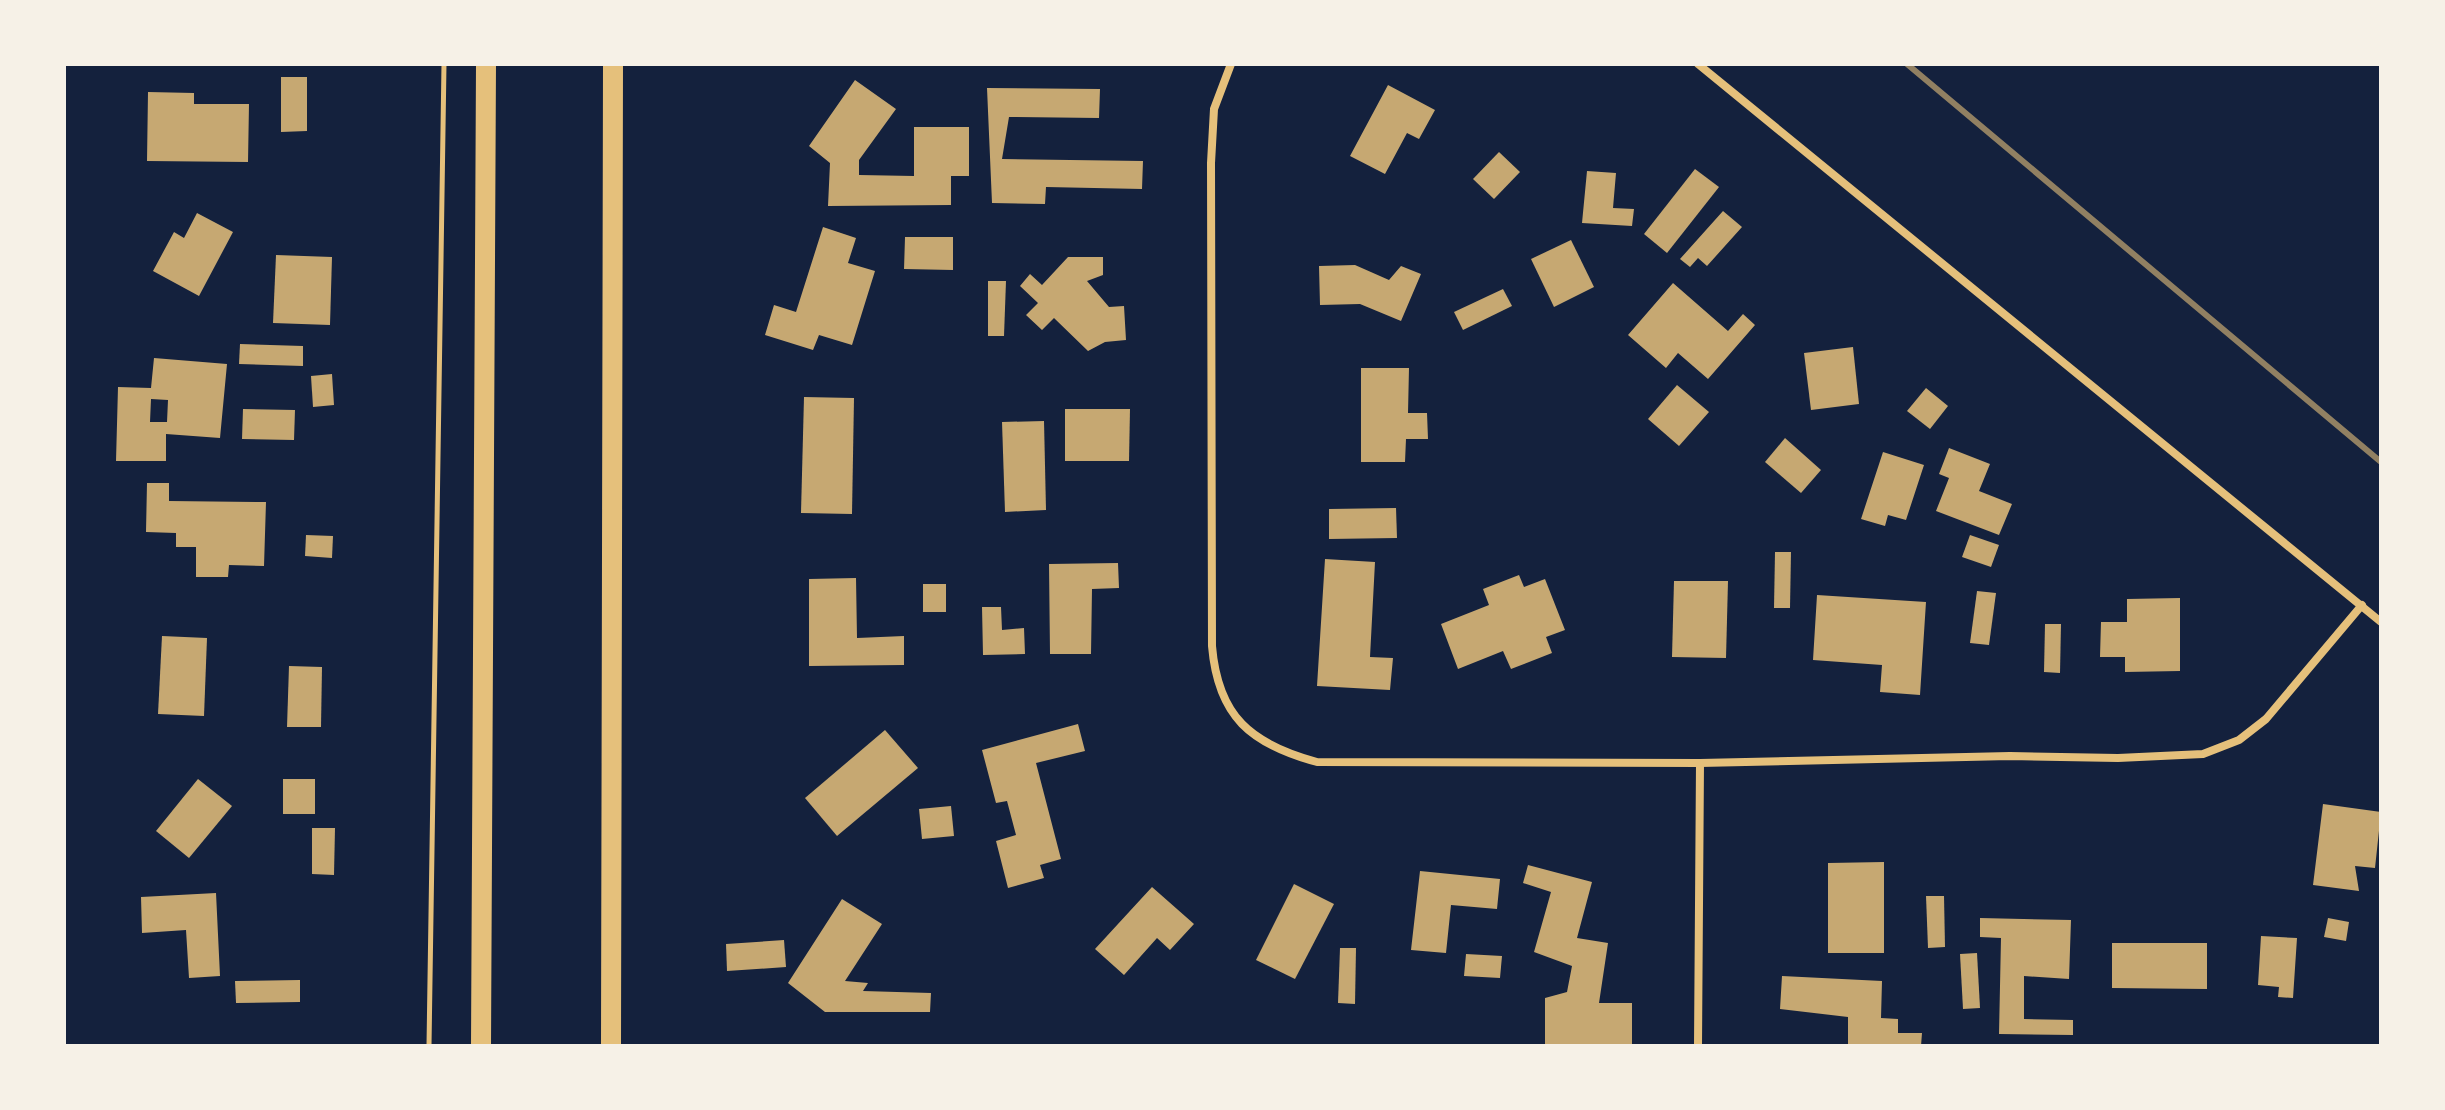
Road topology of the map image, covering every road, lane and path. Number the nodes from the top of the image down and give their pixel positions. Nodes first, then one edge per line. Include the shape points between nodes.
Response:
1 (444, 64) edge
2 (486, 64) edge
3 (613, 64) edge
4 (1231, 64) edge
5 (1698, 64) edge
6 (2362, 605) junction
7 (2381, 622) edge
8 (1700, 763) junction
9 (429, 1046) edge
10 (481, 1046) edge
11 (611, 1046) edge
12 (1698, 1046) edge

1 - 9 path
2 - 10 main road
3 - 11 main road
4 - 8 street via 1214,109 1211,163 1212,646 1214,672 1239,720 1256,738 1317,762
5 - 6 street
6 - 7 street
6 - 8 street via 2266,719 2239,740 2203,754
8 - 12 street

